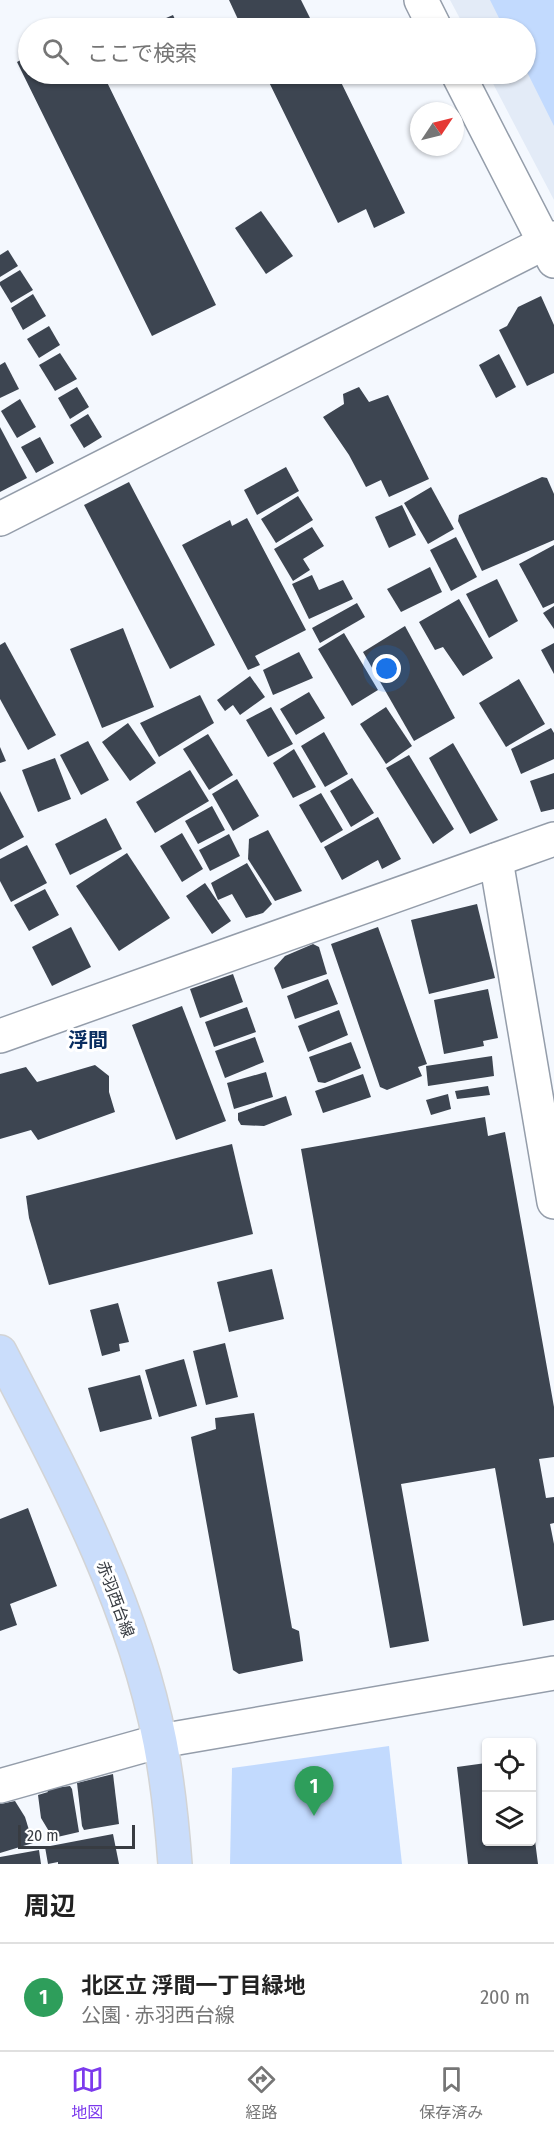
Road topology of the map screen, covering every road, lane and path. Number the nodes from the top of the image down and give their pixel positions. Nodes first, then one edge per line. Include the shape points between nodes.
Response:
1 (421, 0) edge
2 (430, 18) edge
3 (463, 84) edge
4 (551, 247) edge
5 (0, 519) edge
6 (554, 839) edge
7 (496, 860) junction
8 (0, 1035) edge
9 (554, 1202) edge
10 (0, 1352) edge
11 (554, 1672) edge
12 (160, 1741) junction
13 (0, 1786) edge
14 (175, 1864) edge

1 - 2 street
3 - 4 street
4 - 5 street
6 - 7 street
7 - 8 street
7 - 9 street
10 - 12 main road, 赤羽西台線 via 98,1548 136,1654
11 - 12 street
12 - 13 street
12 - 14 main road, 赤羽西台線

